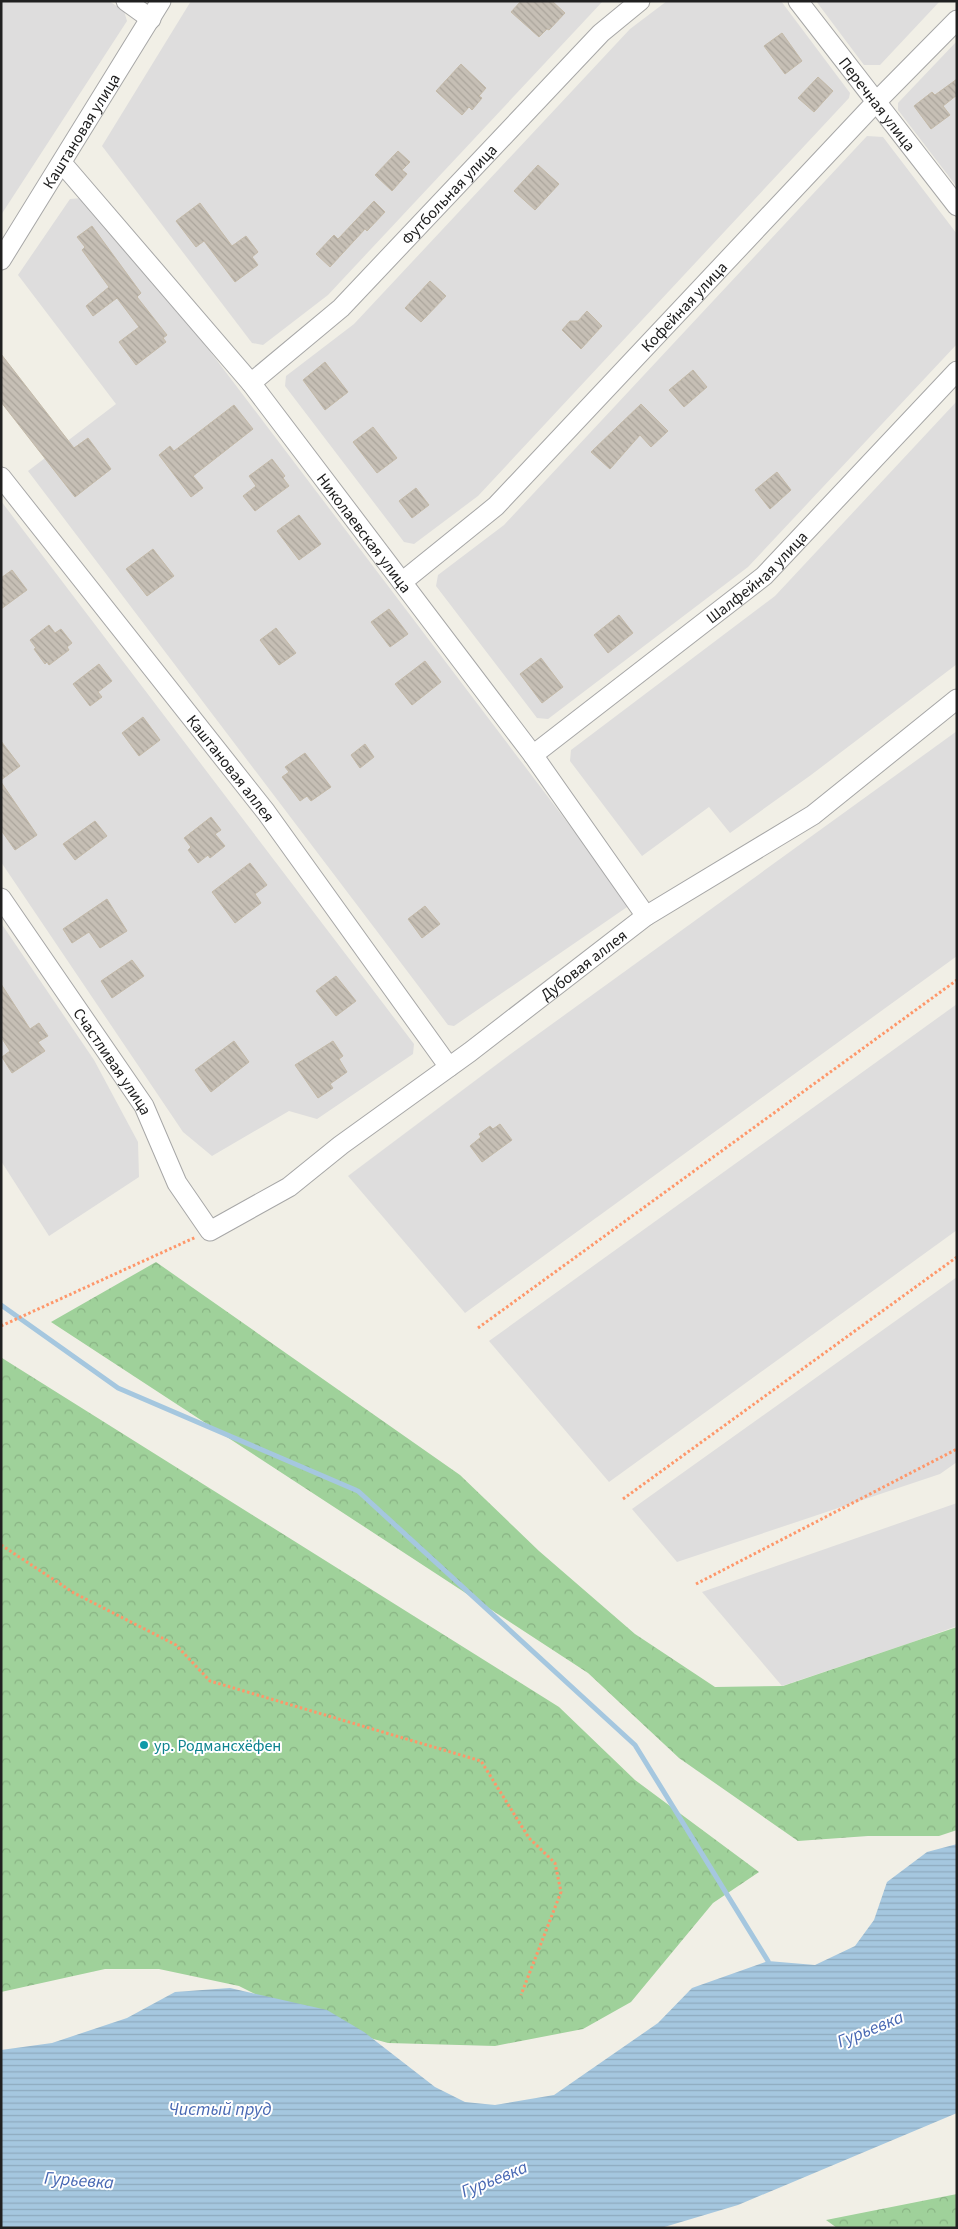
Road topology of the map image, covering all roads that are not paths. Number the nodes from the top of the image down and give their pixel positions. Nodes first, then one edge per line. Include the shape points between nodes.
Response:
1 (126, 1) edge
2 (161, 1) edge
3 (640, 1) edge
4 (798, 1) edge
5 (151, 19) junction
6 (957, 20) edge
7 (877, 102) junction
8 (62, 163) junction
9 (957, 206) edge
10 (1, 260) edge
11 (957, 371) edge
12 (251, 383) junction
13 (1, 478) edge
14 (402, 582) junction
15 (957, 699) edge
16 (532, 756) junction
17 (1, 898) edge
18 (646, 916) junction
19 (449, 1067) junction
20 (210, 1231) joint

1 - 5 street
2 - 5 street, Каштановая улица
3 - 12 street, Футбольная улица via 601,33 341,308
4 - 7 street, Перечная улица
5 - 8 street, Каштановая улица
6 - 7 street, Кофейная улица
7 - 9 street, Перечная улица
7 - 14 street, Кофейная улица via 496,506
8 - 10 street, Каштановая улица
8 - 12 street, Николаевская улица
11 - 16 street, Шалфейная улица via 764,576
12 - 14 street, Николаевская улица
13 - 19 street, Каштановая аллея via 266,812
14 - 16 street, Николаевская улица
15 - 18 street, Дубовая аллея via 813,815
16 - 18 street, Николаевская улица
17 - 20 street, Счастливая улица via 144,1106 177,1183
18 - 19 street, Дубовая аллея
19 - 20 street, Дубовая аллея via 289,1187

